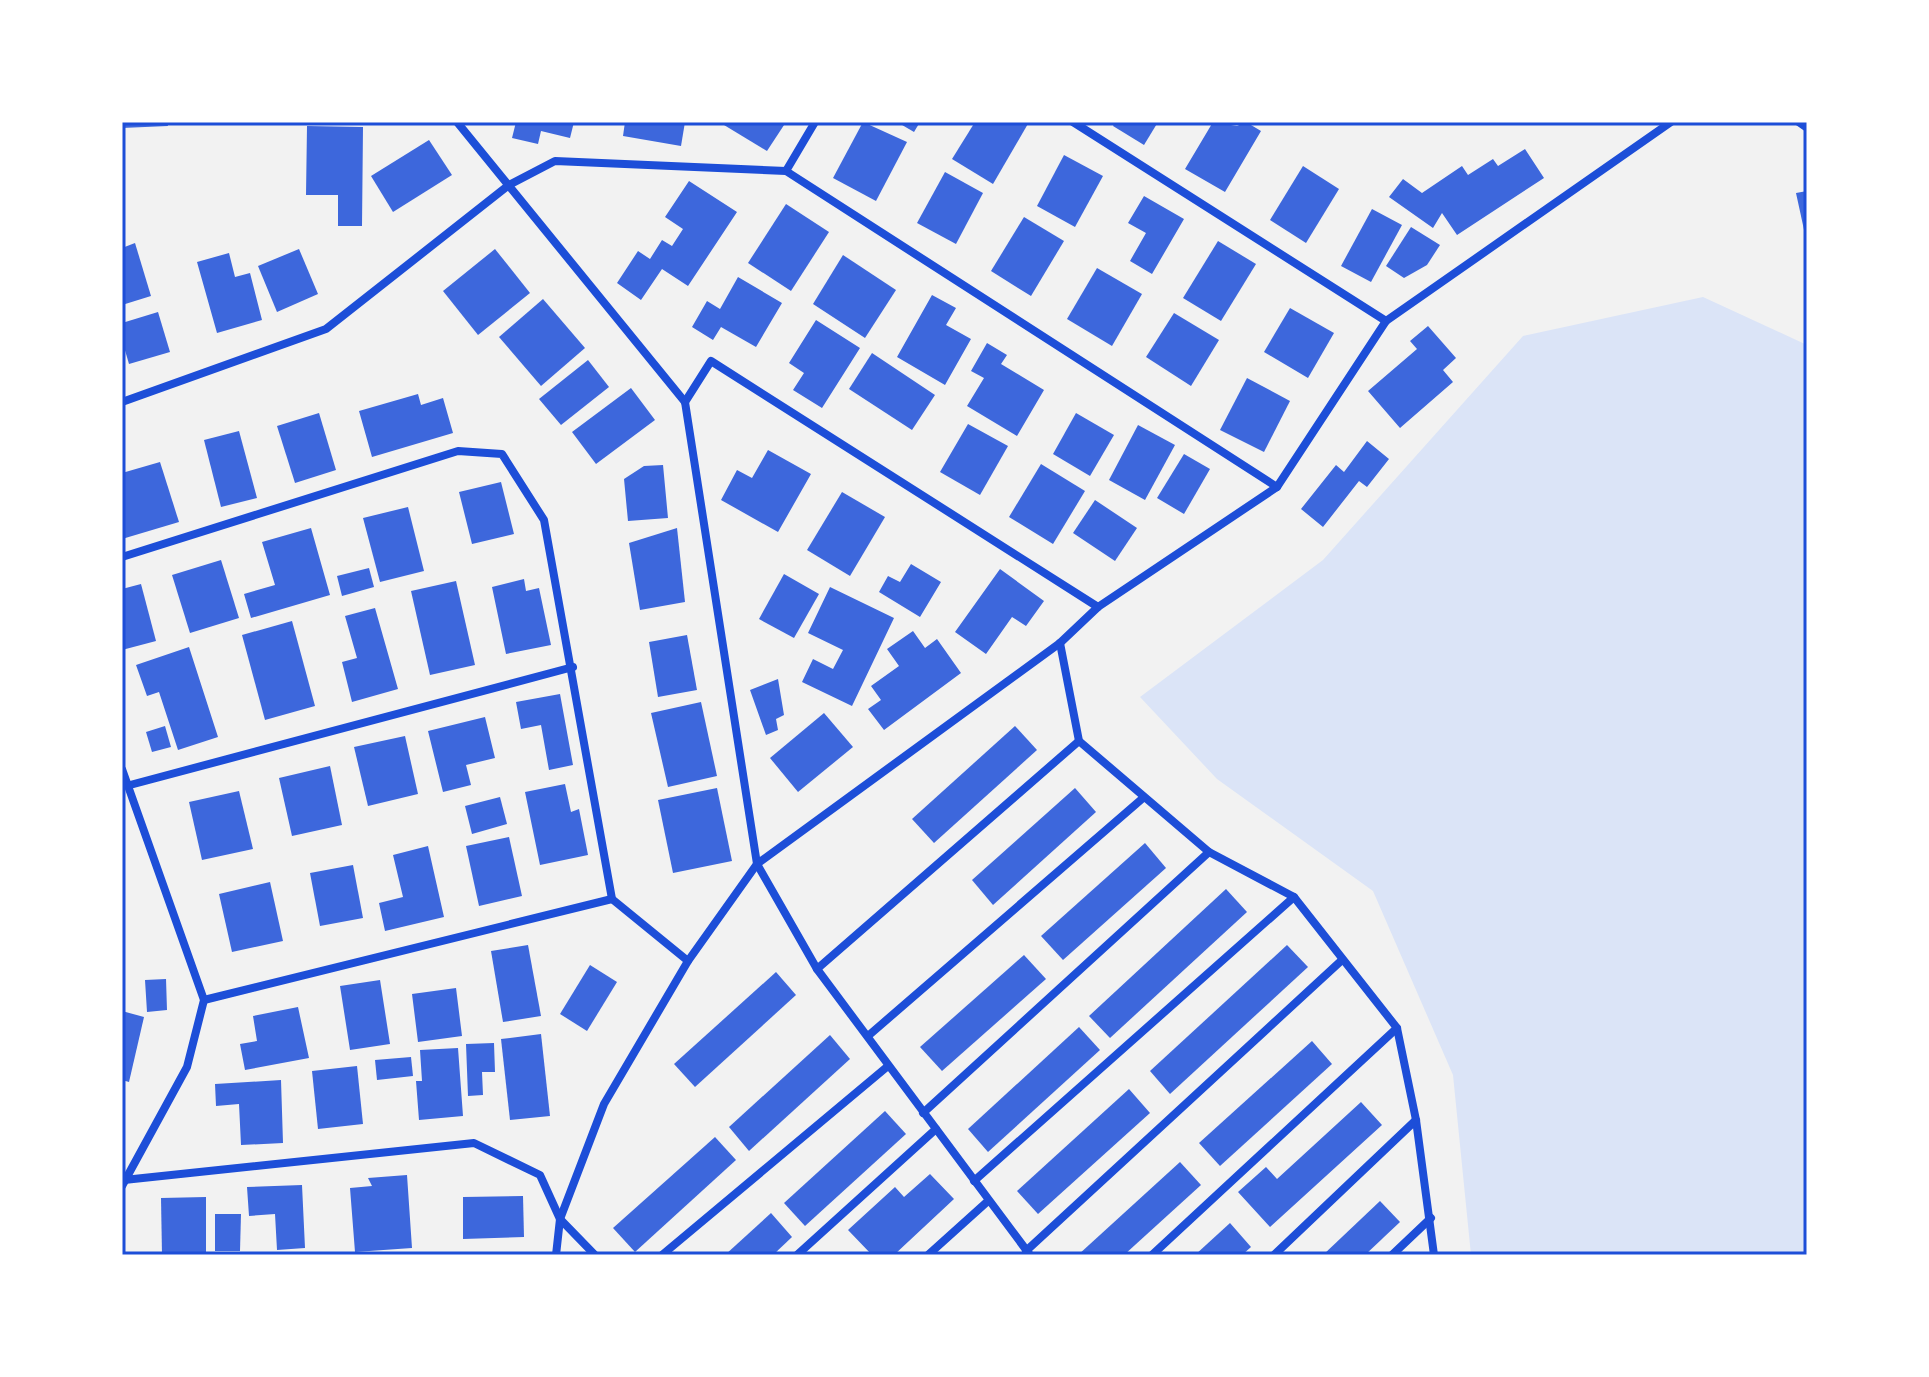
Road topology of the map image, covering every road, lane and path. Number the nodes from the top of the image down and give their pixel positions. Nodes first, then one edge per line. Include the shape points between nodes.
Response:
1 (457, 122) edge
2 (815, 122) edge
3 (1073, 122) edge
4 (1671, 122) edge
5 (1797, 122) edge
6 (1807, 129) edge
7 (786, 171) junction
8 (509, 185) junction
9 (1386, 321) junction
10 (122, 402) edge
11 (685, 402) junction
12 (1277, 487) junction
13 (122, 557) edge
14 (1098, 607) junction
15 (1060, 643) junction
16 (573, 667) junction
17 (1079, 741) junction
18 (122, 769) edge
19 (130, 785) junction
20 (1143, 798) junction
21 (1209, 852) junction
22 (757, 864) junction
23 (1294, 897) junction
24 (612, 899) junction
25 (1342, 960) junction
26 (688, 961) junction
27 (817, 969) junction
28 (204, 1000) junction
29 (1397, 1028) junction
30 (868, 1036) junction
31 (888, 1066) junction
32 (923, 1113) junction
33 (1416, 1120) junction
34 (936, 1129) junction
35 (974, 1181) junction
36 (123, 1183) edge
37 (988, 1201) junction
38 (1431, 1218) junction
39 (560, 1219) junction
40 (1028, 1253) edge
41 (556, 1255) edge
42 (595, 1255) edge
43 (662, 1255) edge
44 (797, 1255) edge
45 (928, 1255) edge
46 (1152, 1255) edge
47 (1274, 1255) edge
48 (1392, 1255) edge
49 (1434, 1255) edge

1 - 8 street
2 - 7 street
3 - 9 street
4 - 9 street
5 - 6 lane
7 - 8 street via 555,161
7 - 12 street
8 - 10 street via 326,329
8 - 11 street
9 - 12 street
11 - 14 street via 711,361
11 - 22 street
12 - 14 street
13 - 16 street via 458,451 502,454 544,520
14 - 15 street
15 - 17 street
15 - 22 street
16 - 19 street
16 - 24 street
17 - 20 street
17 - 27 street
18 - 19 street
19 - 28 street
20 - 21 street
20 - 30 street
21 - 23 street
21 - 32 street
22 - 26 street
22 - 27 street
23 - 25 street
23 - 35 street
24 - 26 street
24 - 28 street
25 - 29 street
25 - 40 street
26 - 39 street via 604,1104
27 - 30 street
28 - 36 street via 187,1067
29 - 33 street
29 - 46 street
30 - 31 street
31 - 32 street
31 - 43 street
32 - 34 street
33 - 38 street
33 - 47 street
34 - 35 street
34 - 44 street
35 - 37 street
36 - 39 street via 474,1143 540,1175
37 - 40 street
37 - 45 street
38 - 48 street
38 - 49 street
39 - 41 street
39 - 42 street

